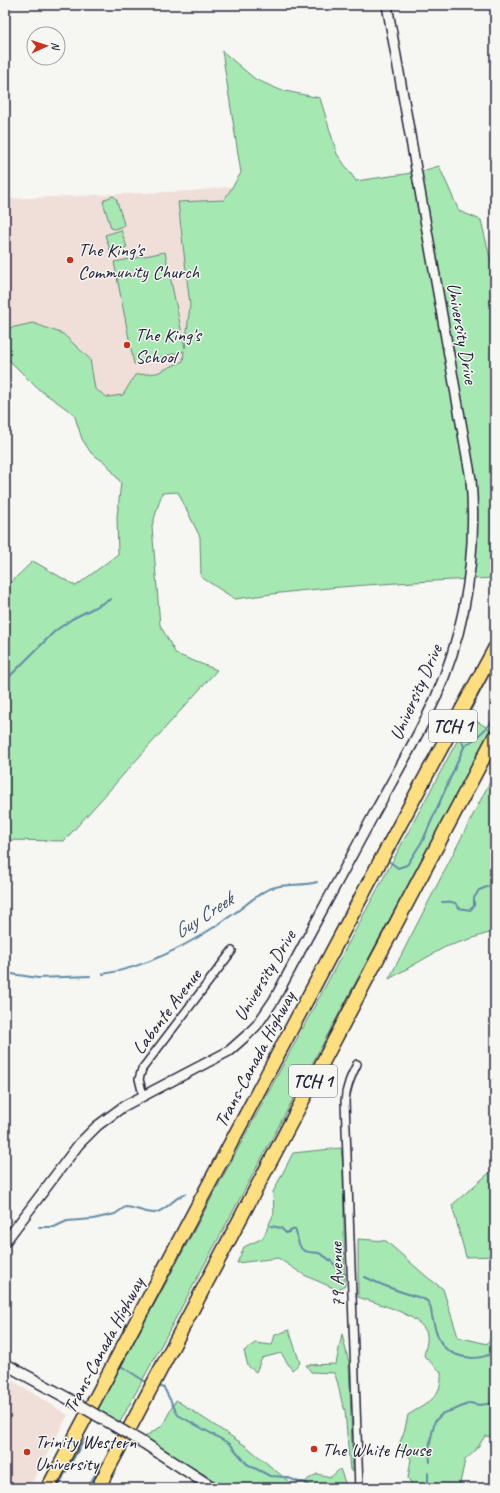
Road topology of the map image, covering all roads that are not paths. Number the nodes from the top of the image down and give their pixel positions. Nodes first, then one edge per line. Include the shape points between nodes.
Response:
1 (387, 5) edge
2 (495, 648) edge
3 (495, 736) edge
4 (232, 951) dead end
5 (357, 1064) dead end
6 (143, 1095) junction
7 (5, 1242) edge
8 (5, 1364) edge
9 (48, 1488) edge
10 (98, 1488) edge
11 (213, 1488) edge
12 (359, 1488) edge

1 - 6 street, University Drive via 471,479 473,544 464,612 451,659 428,713 265,1014 248,1035 229,1050
2 - 9 highway, Trans-Canada Highway / TCH 1
3 - 10 highway, TCH 1
4 - 6 street, Labonte Avenue via 142,1069 140,1079
5 - 12 street, 79 Avenue via 349,1079 345,1101
6 - 7 street, University Drive via 116,1111 87,1135
8 - 11 main road, bridge via 147,1445

